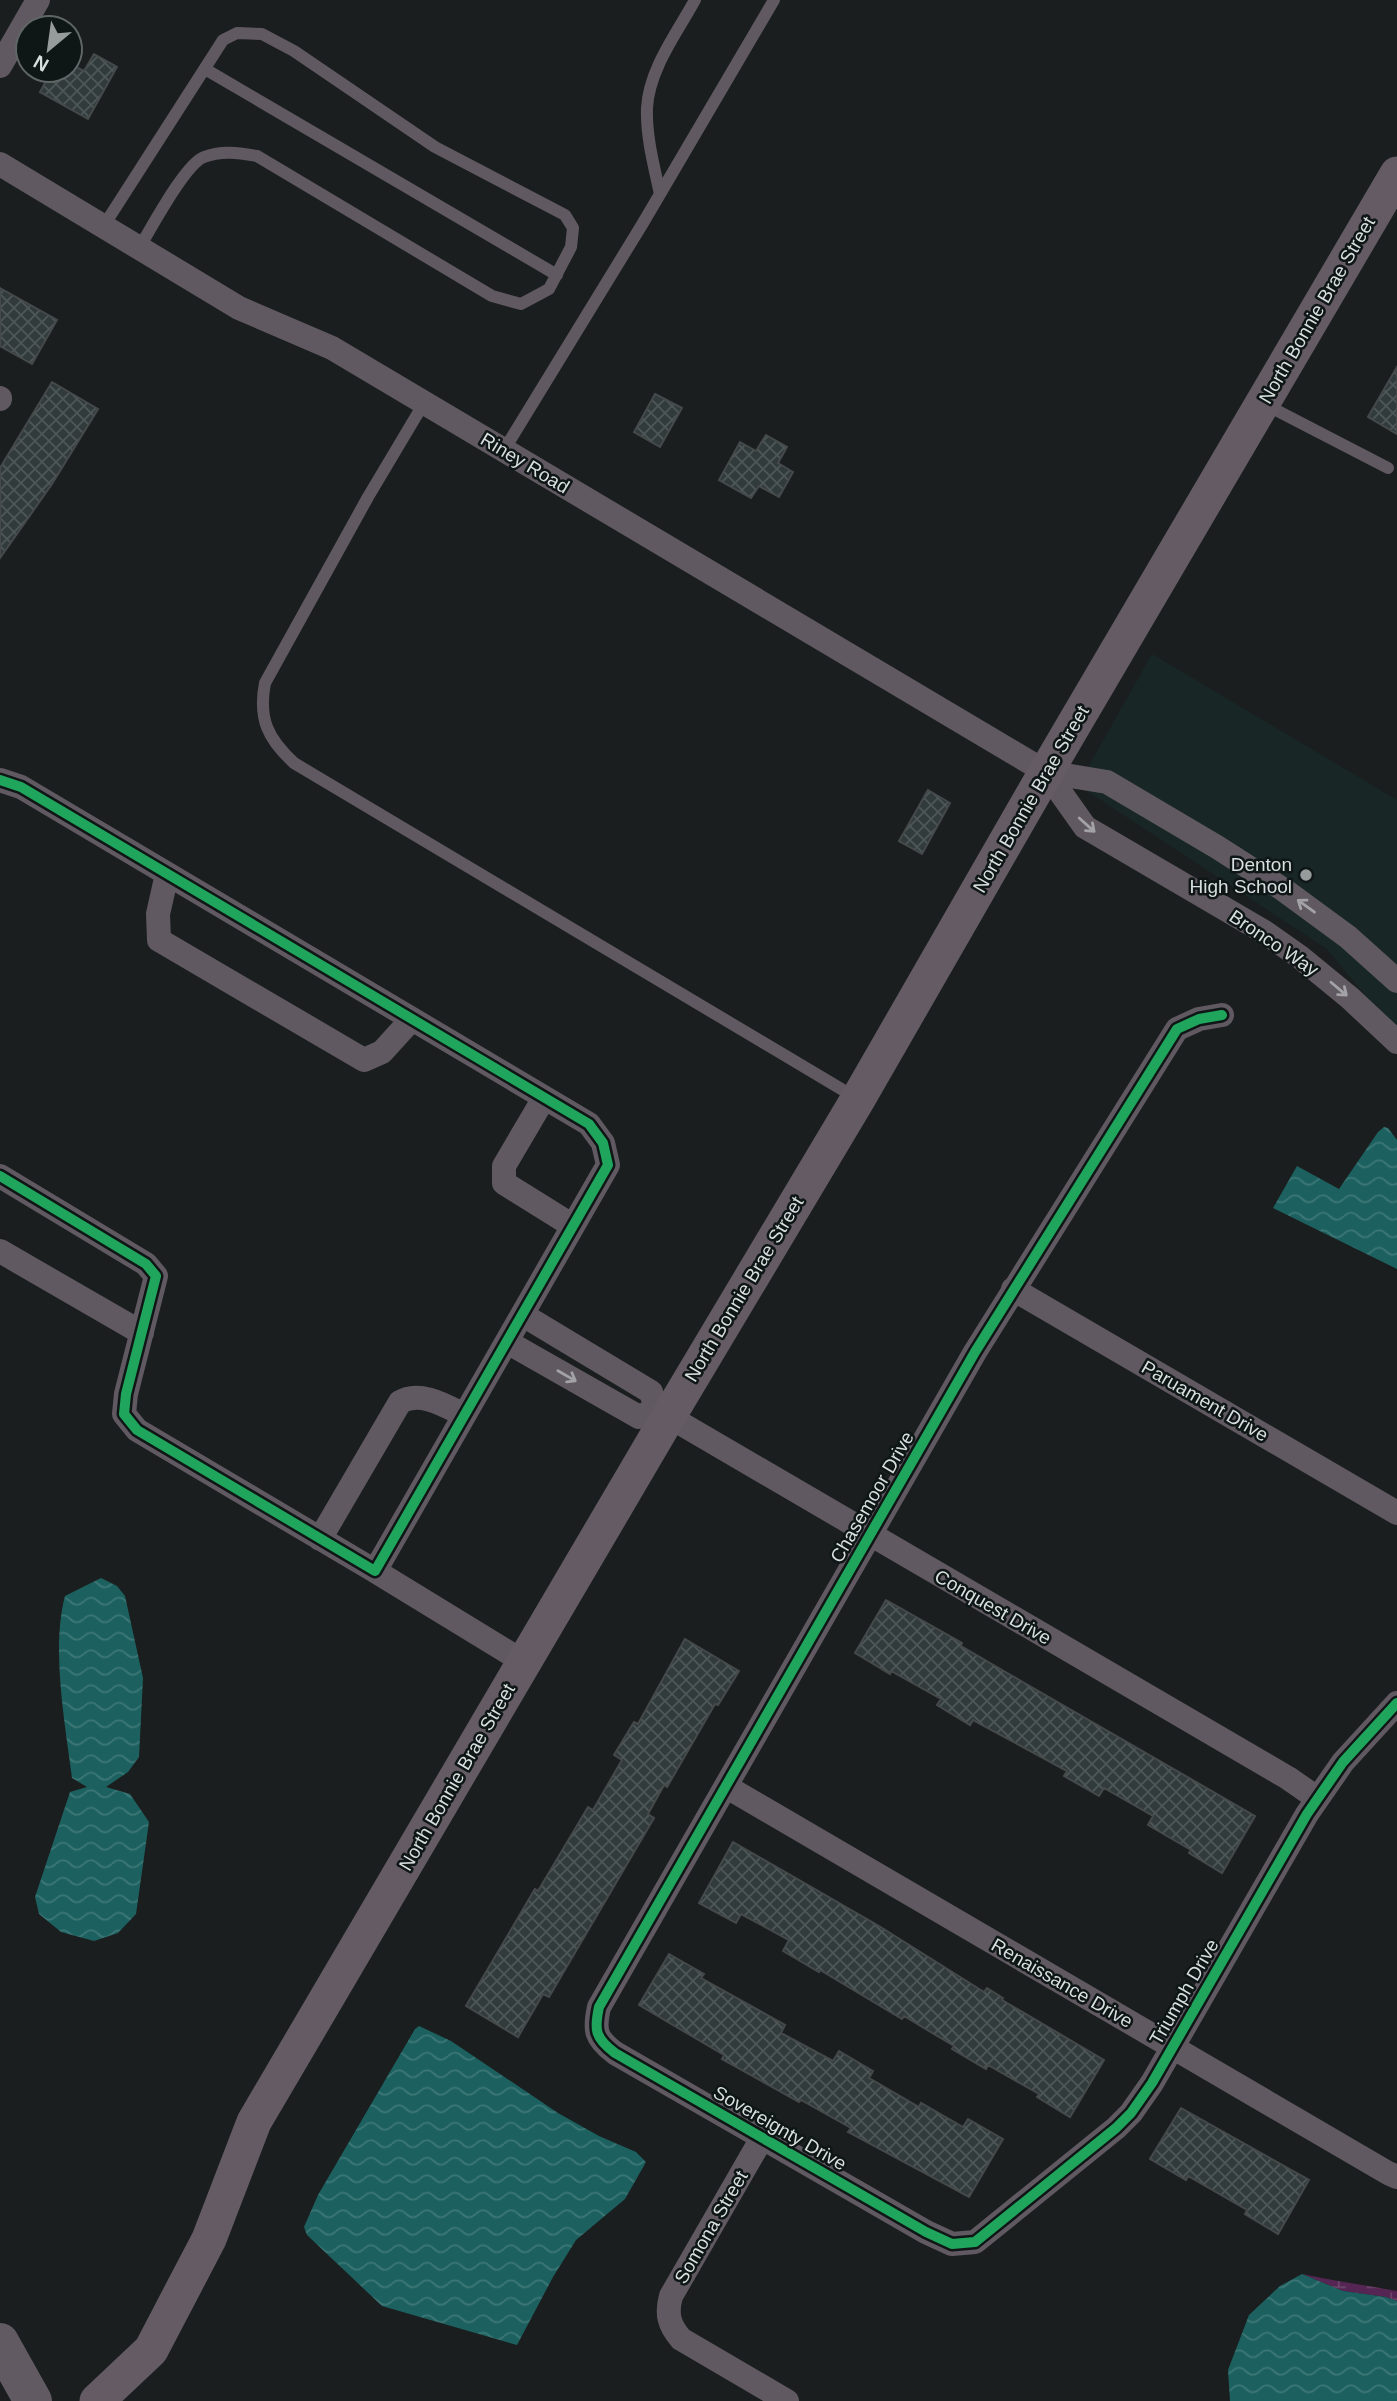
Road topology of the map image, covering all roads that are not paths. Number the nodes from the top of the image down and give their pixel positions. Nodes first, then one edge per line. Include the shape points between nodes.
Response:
1 (38, 0) edge
2 (695, 0) edge
3 (774, 0) edge
4 (0, 66) edge
5 (205, 69) junction
6 (0, 164) edge
7 (1397, 174) edge
8 (660, 194) junction
9 (103, 227) junction
10 (139, 248) junction
11 (556, 275) junction
12 (424, 403) junction
13 (1262, 403) junction
14 (504, 450) junction
15 (1388, 468) dead end
16 (1046, 772) junction
17 (0, 780) edge
18 (167, 874) junction
19 (1397, 981) edge
20 (1222, 1015) dead end
21 (412, 1020) junction
22 (1397, 1042) edge
23 (544, 1098) junction
24 (858, 1099) junction
25 (0, 1176) edge
26 (573, 1226) junction
27 (0, 1251) edge
28 (1013, 1289) junction
29 (523, 1315) junction
30 (142, 1333) junction
31 (508, 1342) junction
32 (662, 1413) junction
33 (464, 1415) junction
34 (1397, 1513) edge
35 (870, 1536) junction
36 (320, 1539) junction
37 (375, 1571) junction
38 (524, 1662) junction
39 (1397, 1703) edge
40 (727, 1787) junction
41 (1317, 1798) junction
42 (597, 2035) joint
43 (1173, 2048) junction
44 (762, 2138) junction
45 (1397, 2177) edge
46 (952, 2244) joint
47 (0, 2342) edge
48 (33, 2401) edge
49 (97, 2401) edge
50 (787, 2401) edge

1 - 4 street
2 - 8 lane via 654,74 647,107 648,138
3 - 8 lane
5 - 9 lane
5 - 11 lane
5 - 11 lane via 223,40 237,33 262,34 294,51 435,147 565,215 573,229 571,247
6 - 9 street, Riney Road
7 - 13 main road, North Bonnie Brae Street
8 - 14 lane
9 - 10 street, Riney Road
10 - 11 lane via 185,174 201,157 225,152 257,156 492,296 521,304 549,289
10 - 12 street, Riney Road via 239,308 332,348
12 - 14 street, Riney Road
12 - 24 lane via 265,683 262,698 267,732 294,763
13 - 15 lane
13 - 16 main road, North Bonnie Brae Street
14 - 16 street, Riney Road
19 -> 16 street via 1348,937 1206,840 1107,782
16 -> 22 street, Bronco Way via 1085,827 1274,939 1350,998
16 - 24 main road, North Bonnie Brae Street
17 - 18 street via 21,787
18 - 21 street
18 - 21 street via 158,914 159,940 364,1060 382,1052
20 - 28 street, Chasemoor Drive via 1187,1023 1170,1038
21 - 23 street
23 - 26 street via 589,1124 603,1143 608,1164
23 - 26 street via 505,1166 504,1183
24 - 32 main road, North Bonnie Brae Street
25 - 30 street via 146,1264 156,1276
26 - 29 street
27 - 30 street
28 - 34 street, Paruament Drive
28 - 35 street, Chasemoor Drive
29 - 31 street
29 - 32 street via 651,1392
30 - 36 street via 124,1414 137,1430
31 -> 32 street via 639,1417
31 - 33 street
32 - 35 street, Conquest Drive
32 - 38 main road, North Bonnie Brae Street
33 - 36 street via 438,1401 408,1398 400,1402
33 - 37 street
35 - 40 street, Chasemoor Drive
35 - 41 street, Conquest Drive
36 - 37 street
37 - 38 street
38 - 49 main road, North Bonnie Brae Street via 254,2122 209,2239 151,2350
39 - 41 street, Triumph Drive
40 - 42 street, Chasemoor Drive via 599,2007
40 - 43 street, Renaissance Drive
41 - 43 street, Triumph Drive
42 - 44 street, Sovereignty Drive via 615,2053
43 - 45 street, Renaissance Drive
43 - 46 street, Triumph Drive via 1142,2099 1116,2129 975,2242
44 - 46 street, Sovereignty Drive
44 - 50 street, Somona Street via 671,2296 669,2319 681,2339
47 - 48 main road

